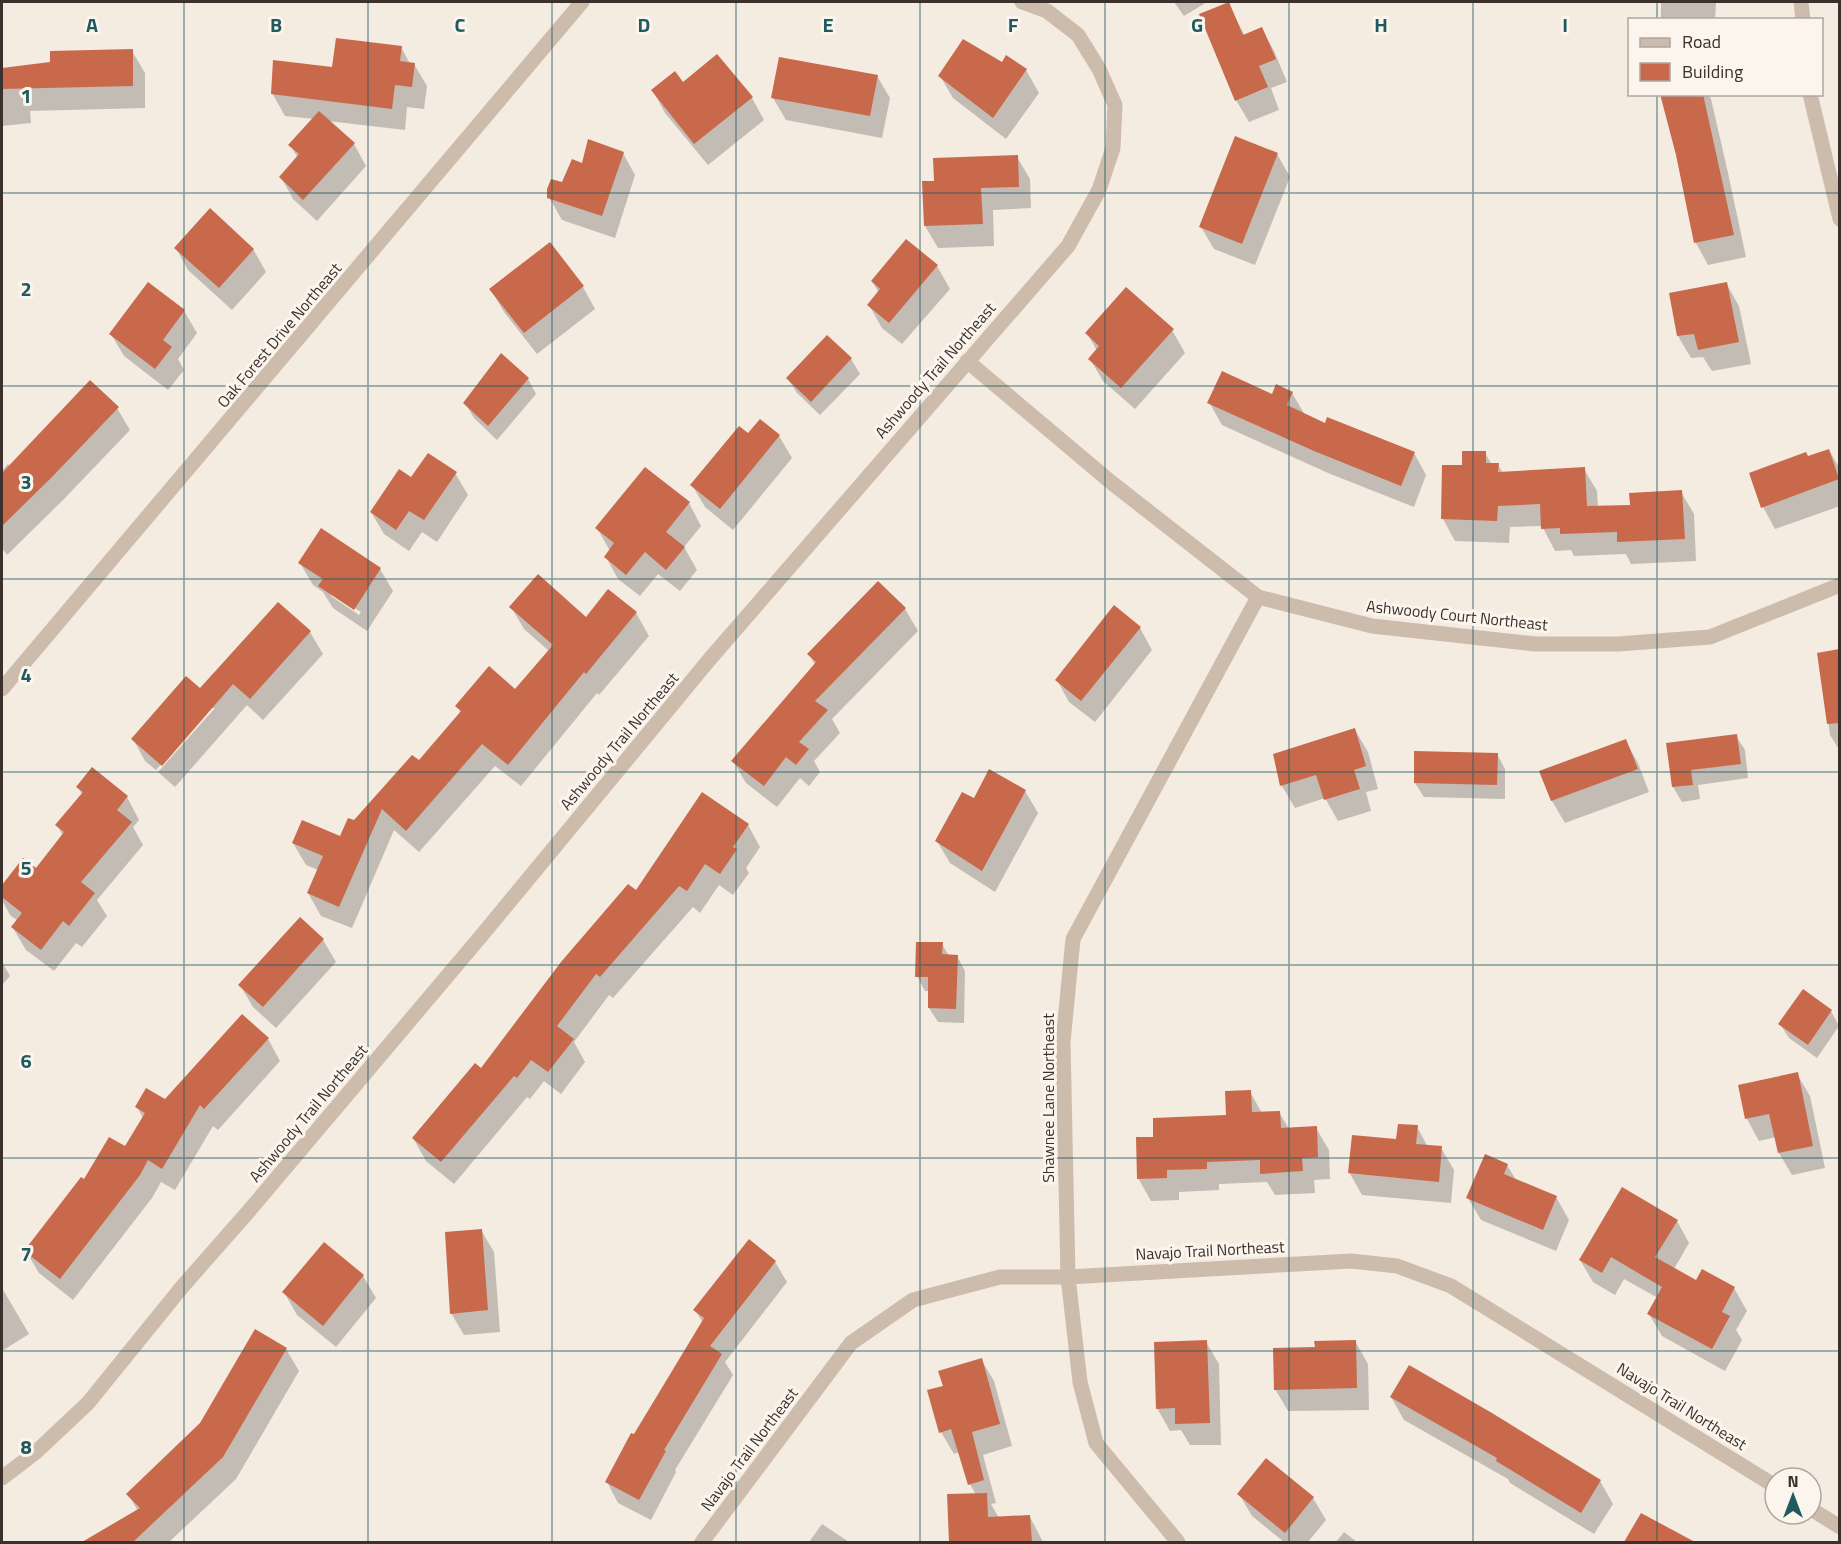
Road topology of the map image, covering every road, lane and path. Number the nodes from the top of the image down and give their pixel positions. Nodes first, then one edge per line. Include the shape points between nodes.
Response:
1 (582, 2) edge
2 (1022, 2) edge
3 (1801, 2) edge
4 (1803, 18) edge
5 (1810, 96) edge
6 (1839, 219) edge
7 (967, 361) junction
8 (1839, 585) edge
9 (1257, 597) junction
10 (2, 689) edge
11 (1068, 1277) junction
12 (2, 1478) edge
13 (1763, 1479) edge
14 (1823, 1517) edge
15 (1839, 1527) edge
16 (702, 1542) edge
17 (1178, 1542) edge

1 - 10 street, Oak Forest Drive Northeast
2 - 7 street, Ashwoody Trail Northeast via 1047,11 1078,35 1115,105 1113,148 1099,190 1068,246
3 - 4 street
5 - 6 street
7 - 9 street, Ashwoody Court Northeast via 1112,483
7 - 12 street, Ashwoody Trail Northeast via 709,660 88,1403
8 - 9 street, Ashwoody Court Northeast via 1710,637 1618,644 1535,644 1372,626
9 - 11 street, Shawnee Lane Northeast via 1073,939 1063,1042
11 - 13 street, Navajo Trail Northeast via 1351,1261 1396,1266 1451,1286
11 - 16 street, Navajo Trail Northeast via 1000,1277 913,1300 851,1343
11 - 17 street, Shawnee Lane Northeast via 1080,1382 1096,1443
14 - 15 street

